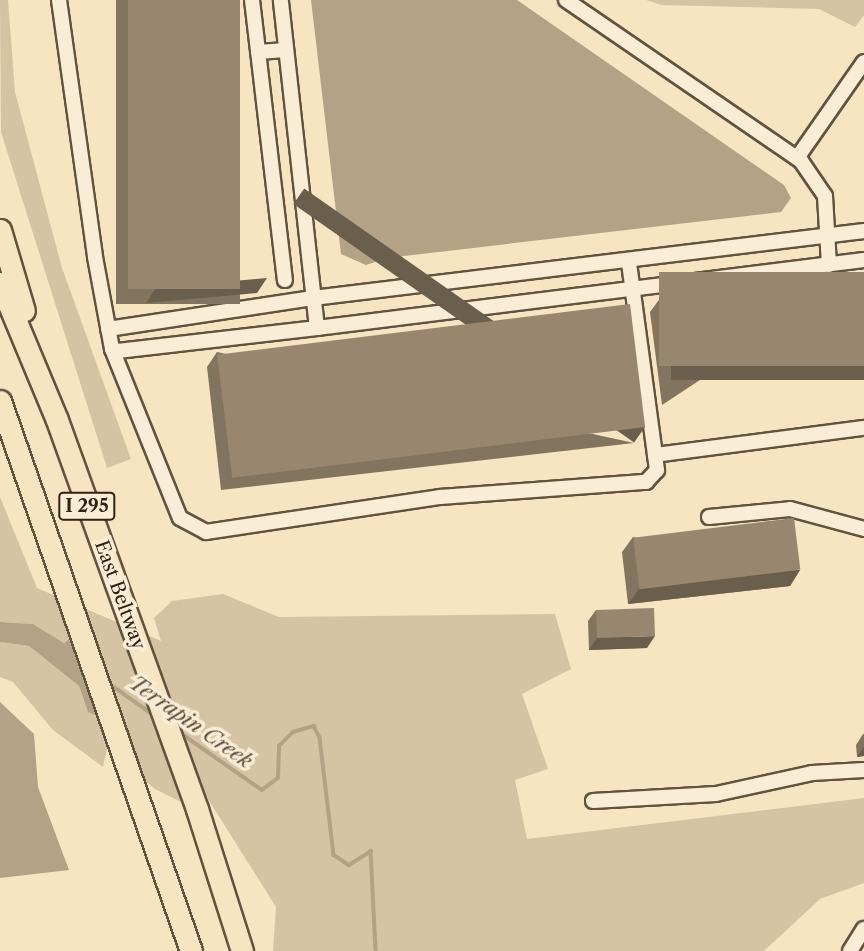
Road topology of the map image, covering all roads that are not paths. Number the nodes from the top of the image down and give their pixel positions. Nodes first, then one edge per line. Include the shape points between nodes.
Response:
1 (59, 0) edge
2 (252, 0) edge
3 (281, 0) edge
4 (566, 0) edge
5 (286, 50) junction
6 (258, 52) junction
7 (864, 62) edge
8 (797, 158) junction
9 (302, 202) junction
10 (276, 205) junction
11 (0, 230) edge
12 (864, 231) edge
13 (827, 236) junction
14 (864, 260) edge
15 (629, 262) junction
16 (829, 265) junction
17 (285, 279) dead end
18 (0, 283) edge
19 (633, 290) junction
20 (313, 298) junction
21 (317, 328) junction
22 (108, 329) junction
23 (111, 349) junction
24 (0, 401) edge
25 (57, 420) junction
26 (864, 428) edge
27 (655, 455) junction
28 (709, 517) dead end
29 (864, 529) edge
30 (864, 770) edge
31 (593, 801) dead end
32 (864, 929) edge
33 (191, 951) edge
34 (242, 951) edge
35 (850, 951) edge

1 - 22 lane
2 - 6 lane
3 - 5 lane
4 - 8 lane
5 - 6 lane
5 - 9 lane
6 - 10 lane
7 - 8 lane
8 - 13 lane via 825,196
9 - 10 lane
9 - 20 lane
10 - 17 lane
11 - 25 highway
12 - 13 lane
13 - 15 lane
13 - 16 lane
14 - 16 lane
15 - 19 lane
15 - 20 lane
16 - 19 lane
18 - 25 highway, East Beltway / I 295
19 - 21 lane
19 - 27 lane
20 - 21 lane
20 - 22 lane
21 - 23 lane
22 - 23 lane
23 - 27 lane via 180,518 206,532 440,497 646,482 657,470
24 - 33 highway, I 295 via 141,796
25 - 34 highway, East Beltway / I 295 via 197,809
26 - 27 lane
28 - 29 lane via 790,509
30 - 31 lane via 812,773 716,794
32 - 35 lane

